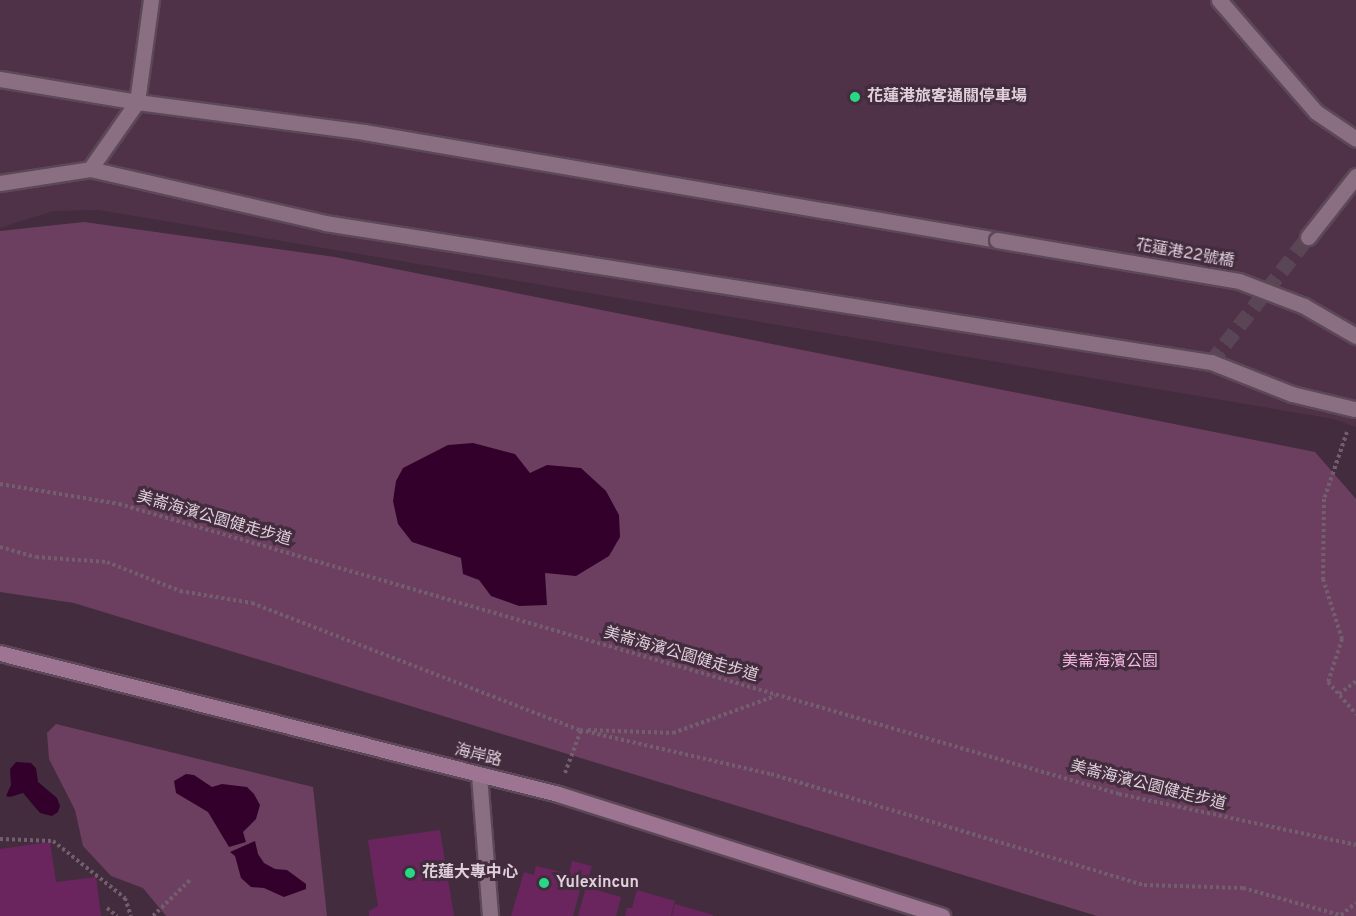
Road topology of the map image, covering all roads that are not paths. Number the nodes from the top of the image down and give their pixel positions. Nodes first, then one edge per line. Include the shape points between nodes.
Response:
1 (151, 0) edge
2 (1219, 0) edge
3 (0, 79) edge
4 (136, 102) junction
5 (1356, 139) edge
6 (90, 169) junction
7 (1356, 176) edge
8 (0, 183) edge
9 (1308, 237) tunnel mouth
10 (1356, 336) edge
11 (1354, 409) road end
12 (0, 653) edge
13 (480, 775) junction
14 (490, 916) edge
15 (942, 916) edge

1 - 4 street
2 - 5 street via 1316,112
3 - 4 street, 花蓮港22號橋
4 - 6 street
4 - 10 street, 花蓮港22號橋, bridge via 364,132 1239,281 1304,306
6 - 8 street
6 - 11 street via 325,223 1211,362 1292,394
7 - 9 street
12 - 13 main road, 海岸路
13 - 14 street
13 - 15 main road, 海岸路 via 558,794

